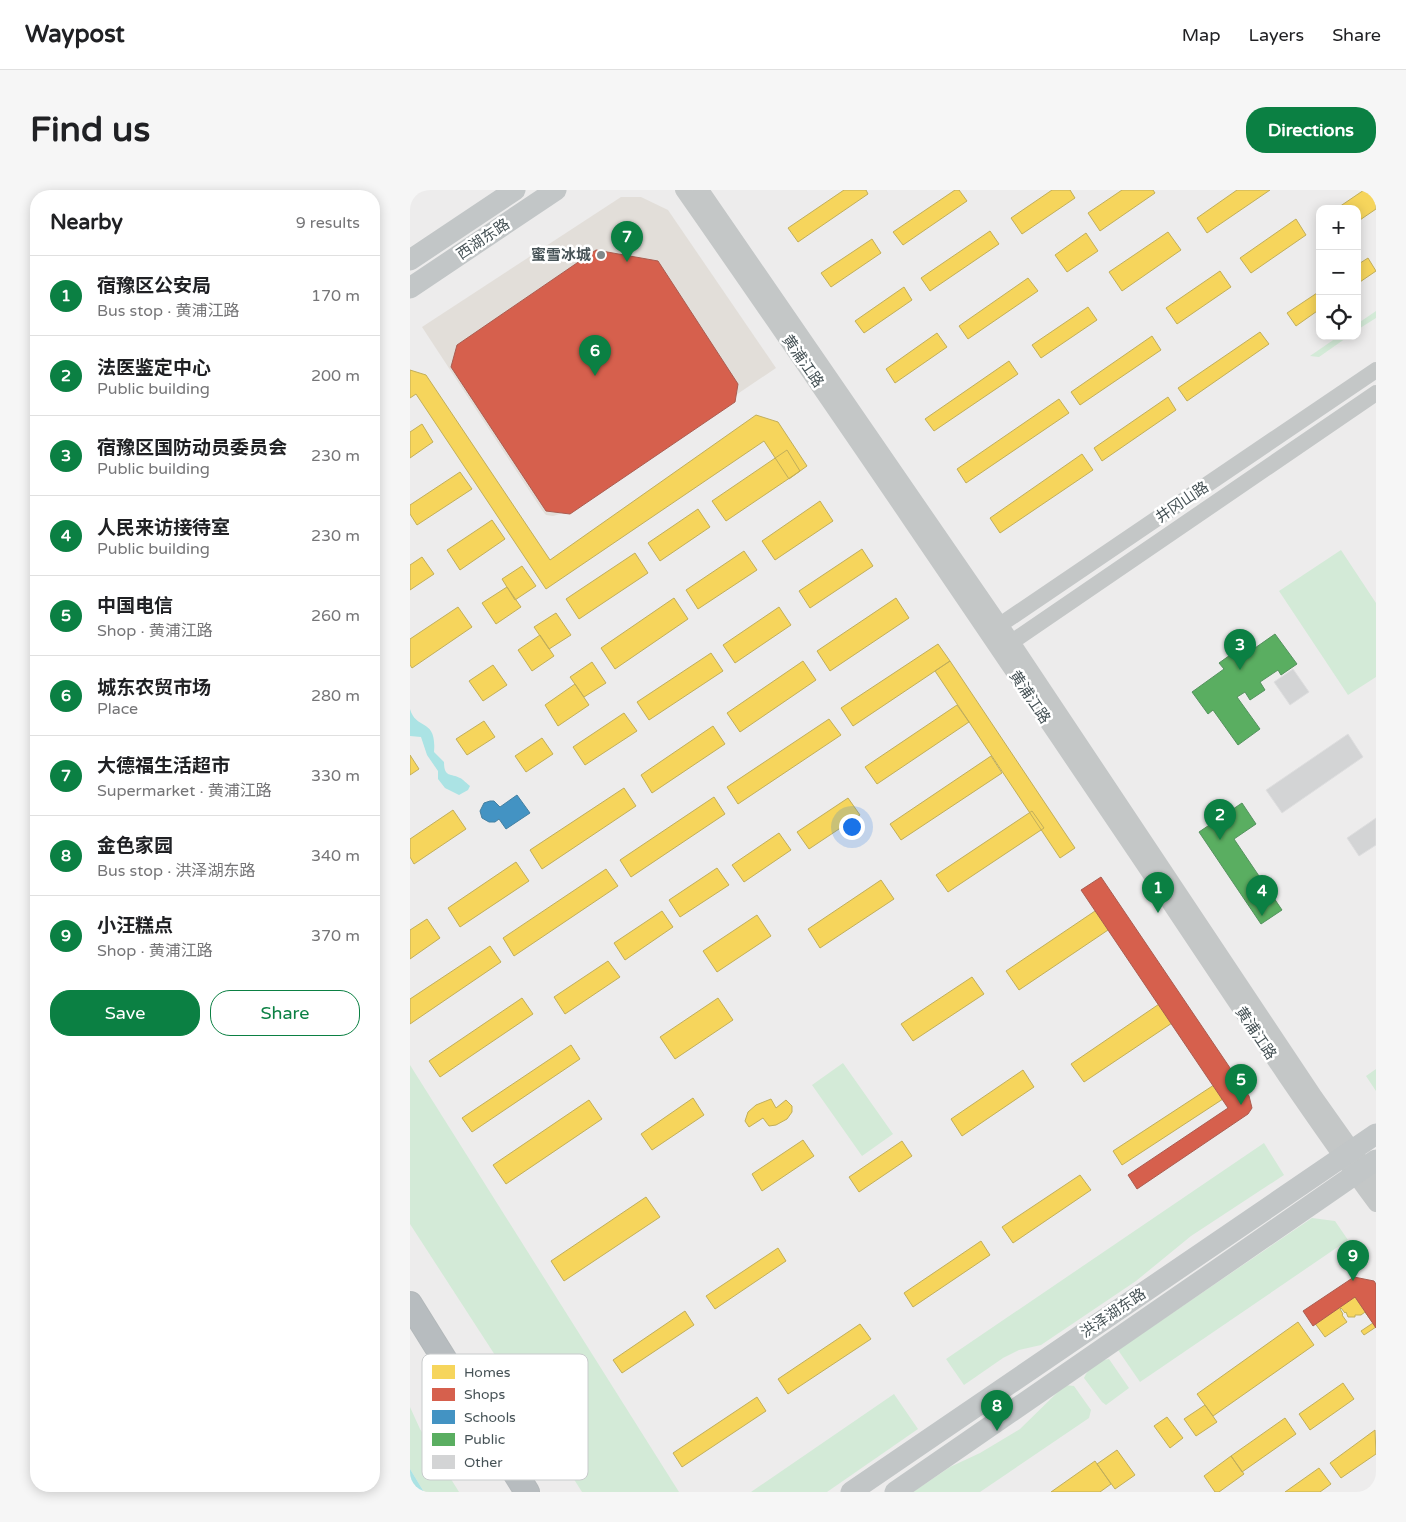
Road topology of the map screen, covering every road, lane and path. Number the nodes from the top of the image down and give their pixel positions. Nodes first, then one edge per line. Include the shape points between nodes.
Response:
1 (516, 190) edge
2 (556, 190) edge
3 (559, 190) edge
4 (668, 190) edge
5 (683, 190) edge
6 (701, 190) edge
7 (708, 190) edge
8 (531, 207) junction
9 (715, 224) junction
10 (410, 260) edge
11 (410, 288) edge
12 (1376, 370) edge
13 (1376, 393) edge
14 (994, 630) junction
15 (1005, 647) junction
16 (1376, 1134) edge
17 (1347, 1154) junction
18 (1368, 1171) edge
19 (1376, 1204) edge
20 (410, 1304) edge
21 (410, 1334) edge
22 (423, 1354) edge
23 (441, 1354) edge
24 (501, 1480) edge
25 (520, 1480) edge
26 (509, 1492) edge
27 (527, 1492) edge
28 (850, 1492) edge
29 (895, 1492) edge

1 - 10 main road, 西湖东路
2 - 8 main road, 西湖东路
3 - 8 street
4 - 9 street
5 - 9 street, 黄浦江路
6 - 9 street, 黄浦江路
7 - 9 street
8 - 11 main road, 西湖东路
9 - 14 street, 黄浦江路 via 802,359
12 - 14 street, 井冈山路
13 - 15 street, 井冈山路
14 - 15 street, 黄浦江路
15 - 17 street, 黄浦江路 via 1315,1097
16 - 17 main road, 洪泽湖东路
17 - 18 street, 黄浦江路
17 - 28 main road, 洪泽湖东路
18 - 19 street, 黄浦江路
18 - 29 main road, 洪泽湖东路
20 - 23 highway
21 - 22 highway
24 - 26 highway
25 - 27 highway

